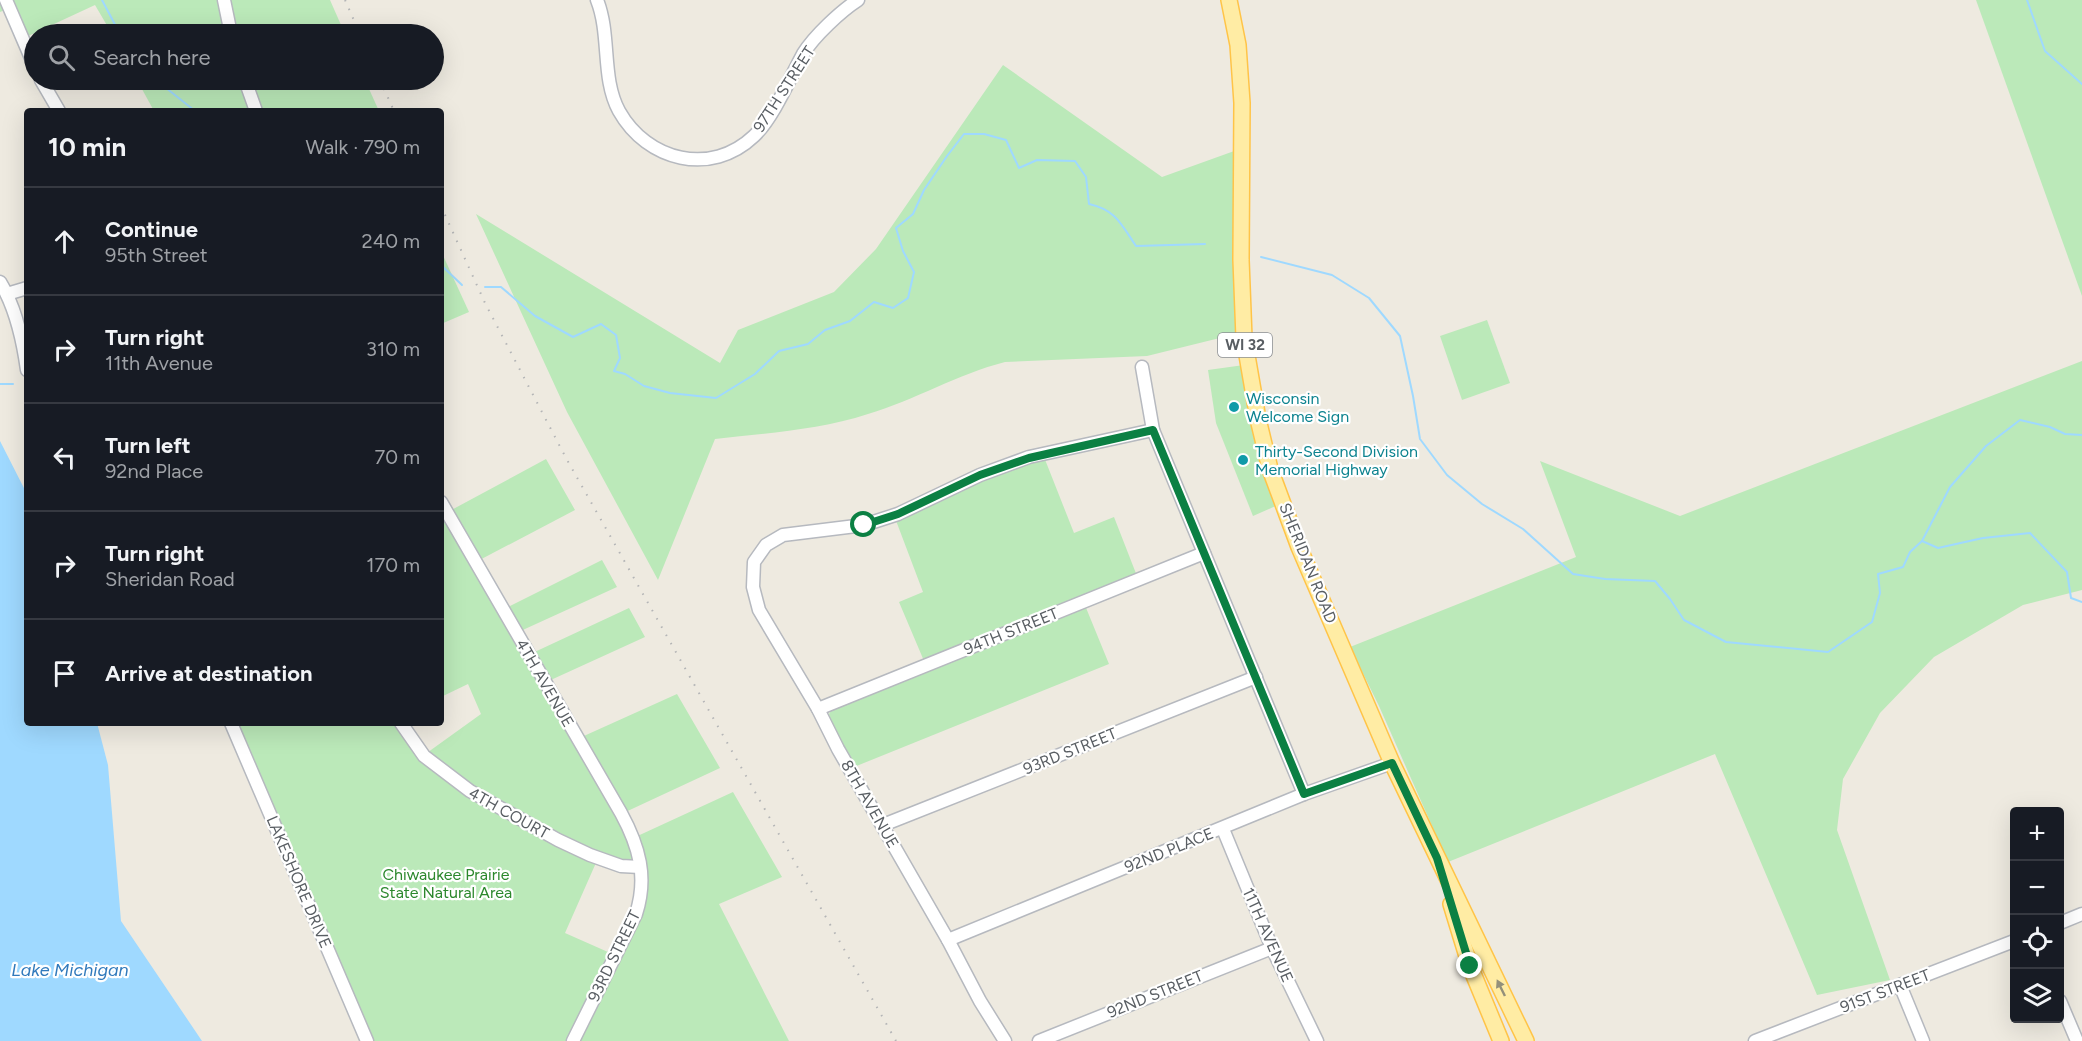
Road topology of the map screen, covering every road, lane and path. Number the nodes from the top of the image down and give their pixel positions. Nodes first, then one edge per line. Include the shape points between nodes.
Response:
1 (6, 0) edge
2 (224, 0) edge
3 (597, 0) edge
4 (858, 0) edge
5 (1229, 0) edge
6 (229, 24) edge
7 (24, 42) edge
8 (47, 90) edge
9 (249, 90) edge
10 (57, 108) edge
11 (255, 108) edge
12 (0, 282) edge
13 (24, 289) edge
14 (7, 294) junction
15 (24, 350) edge
16 (1142, 367) dead end
17 (1153, 430) junction
18 (444, 507) edge
19 (1204, 553) junction
20 (1256, 677) junction
21 (818, 709) junction
22 (232, 726) edge
23 (403, 726) edge
24 (1392, 763) junction
25 (1304, 794) junction
26 (883, 825) junction
27 (1223, 829) junction
28 (1437, 858) junction
29 (640, 867) junction
30 (2082, 914) edge
31 (2064, 921) edge
32 (948, 940) junction
33 (2010, 942) edge
34 (1272, 948) junction
35 (1900, 985) junction
36 (2064, 1011) edge
37 (1769, 1039) edge
38 (367, 1041) edge
39 (573, 1041) edge
40 (1005, 1041) edge
41 (1039, 1041) edge
42 (1317, 1041) edge
43 (1501, 1041) edge
44 (1526, 1041) edge
45 (1755, 1041) edge
46 (1923, 1041) edge
47 (2076, 1041) edge

1 - 7 street
2 - 6 street
3 - 4 street, 97TH STREET via 610,86 618,110 629,127 663,154 680,159 716,157 755,135 805,51 843,10
5 - 24 main road, SHERIDAN ROAD / WI 32 via 1238,45 1242,103 1241,261 1245,338 1258,419 1270,469 1299,547
8 - 10 street
9 - 11 street
12 - 14 street
13 - 14 street
14 - 15 street
16 - 17 street
17 - 19 street
17 - 21 street, 8TH AVENUE via 1029,458 864,525 783,536 766,545 754,562 753,587 759,610
18 - 29 street, 4TH AVENUE via 621,813 634,837
19 - 20 street
19 - 21 street, 94TH STREET
20 - 25 street
20 - 26 street, 93RD STREET
21 - 26 street, 8TH AVENUE
22 - 38 street, LAKESHORE DRIVE
23 - 29 street, 4TH COURT via 424,756 470,791 590,855 621,866
24 - 25 street, 92ND PLACE
24 - 28 main road, SHERIDAN ROAD / WI 32
25 - 27 street, 92ND PLACE
26 - 32 street, 8TH AVENUE
27 - 32 street, 92ND PLACE
27 - 34 street, 11TH AVENUE
28 - 43 main road, SHERIDAN ROAD / WI 32 via 1470,966
44 -> 28 main road, SHERIDAN ROAD / WI 32
29 - 39 street, 93RD STREET via 641,894 636,914
30 - 31 street
32 - 40 street, 8TH AVENUE
33 - 35 street, 91ST STREET
34 - 41 street, 92ND STREET
34 - 42 street, 11TH AVENUE
35 - 37 street, 91ST STREET
35 - 46 street
36 - 47 street
37 - 45 street, 91ST STREET

